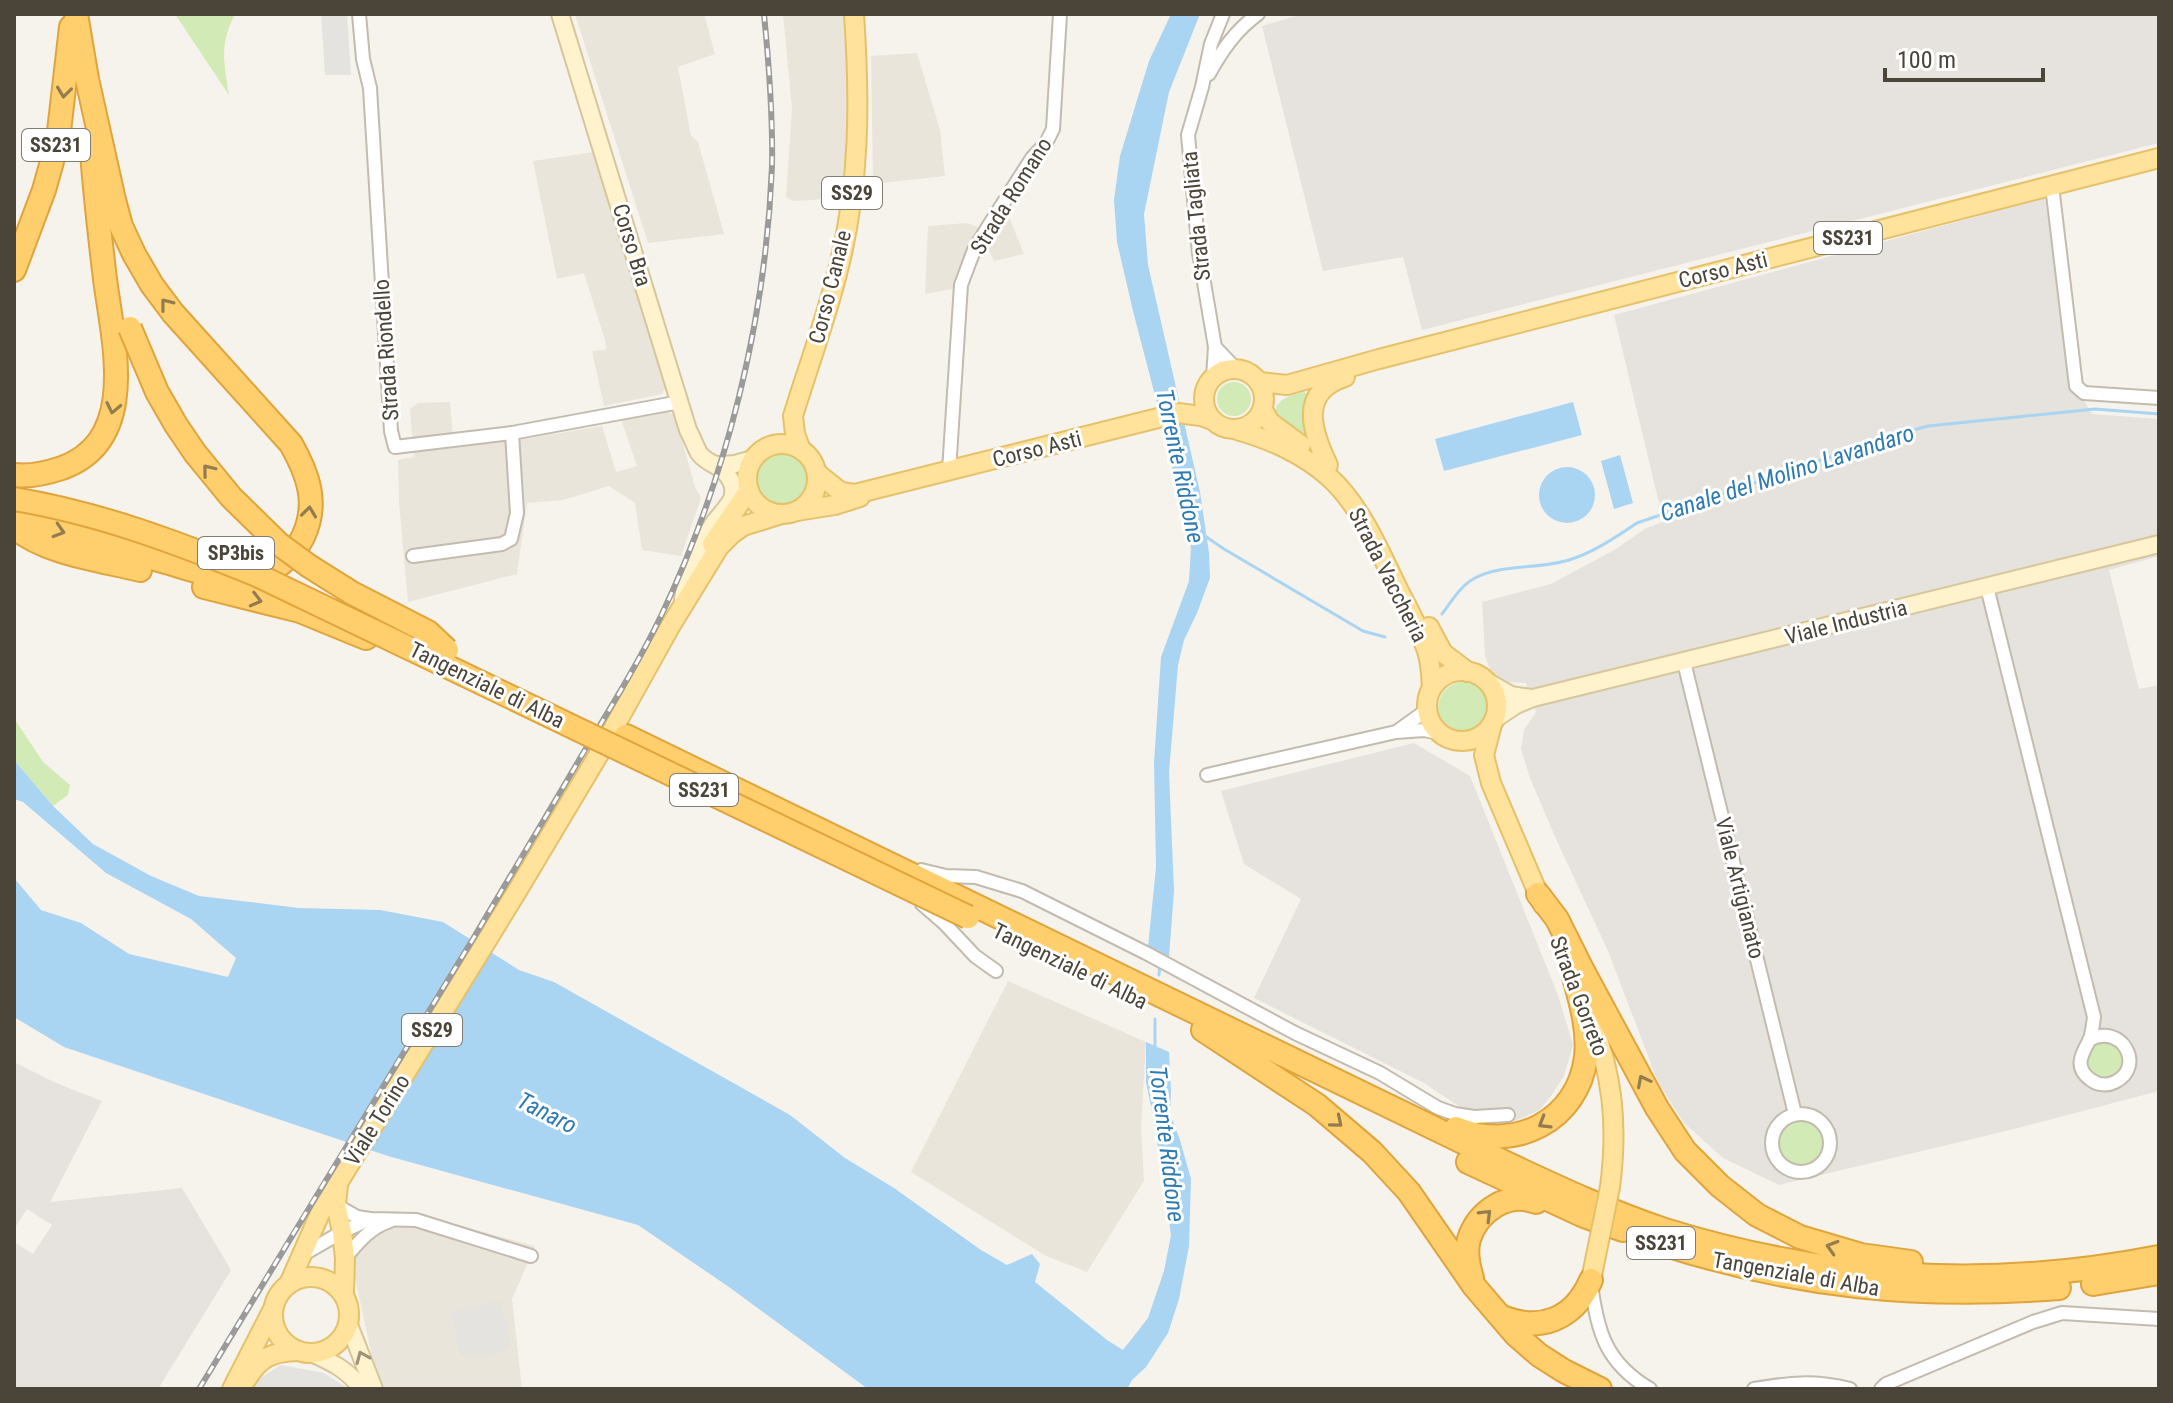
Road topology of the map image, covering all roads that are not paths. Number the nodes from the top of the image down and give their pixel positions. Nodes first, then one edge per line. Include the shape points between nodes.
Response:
1 (74, 14) edge
2 (359, 14) edge
3 (560, 14) edge
4 (854, 14) edge
5 (1060, 14) edge
6 (1223, 14) edge
7 (1252, 15) edge
8 (87, 79) junction
9 (1202, 87) junction
10 (2159, 158) edge
11 (2052, 186) junction
12 (14, 270) edge
13 (1537, 318) junction
14 (121, 330) junction
15 (1215, 347) junction
16 (809, 368) junction
17 (1236, 369) junction
18 (1260, 382) junction
19 (1209, 384) junction
20 (1287, 385) junction
21 (2159, 398) edge
22 (680, 402) junction
23 (1264, 407) junction
24 (1176, 414) junction
25 (1212, 420) junction
26 (1237, 430) junction
27 (512, 433) junction
28 (770, 446) junction
29 (801, 450) junction
30 (753, 459) junction
31 (719, 465) junction
32 (1328, 465) junction
33 (949, 471) junction
34 (817, 473) junction
35 (14, 475) edge
36 (896, 485) junction
37 (14, 487) edge
38 (749, 490) junction
39 (14, 499) edge
40 (789, 512) junction
41 (14, 517) edge
42 (14, 527) edge
43 (2159, 544) edge
44 (413, 556) dead end
45 (1987, 587) junction
46 (683, 599) junction
47 (671, 625) junction
48 (444, 656) junction
49 (1684, 662) junction
50 (1468, 672) junction
51 (1488, 682) junction
52 (1432, 688) junction
53 (1533, 698) junction
54 (1427, 710) junction
55 (616, 723) junction
56 (1493, 723) junction
57 (1396, 732) junction
58 (1445, 737) junction
59 (602, 749) junction
60 (1207, 775) dead end
61 (1491, 783) junction
62 (1538, 894) junction
63 (971, 911) junction
64 (996, 971) dead end
65 (1574, 977) junction
66 (2094, 1017) junction
67 (1203, 1030) junction
68 (2112, 1036) junction
69 (2089, 1040) junction
70 (1311, 1068) junction
71 (1795, 1114) junction
72 (1508, 1115) dead end
73 (338, 1183) junction
74 (336, 1204) junction
75 (1584, 1216) junction
76 (401, 1218) junction
77 (370, 1219) junction
78 (342, 1232) junction
79 (302, 1255) junction
80 (531, 1256) dead end
81 (2159, 1257) edge
82 (345, 1258) junction
83 (2104, 1267) junction
84 (2159, 1273) edge
85 (1591, 1280) junction
86 (289, 1284) junction
87 (1474, 1286) junction
88 (344, 1294) junction
89 (273, 1309) junction
90 (1500, 1316) junction
91 (2159, 1319) edge
92 (349, 1325) junction
93 (304, 1352) junction
94 (232, 1389) edge
95 (241, 1389) edge
96 (362, 1389) edge
97 (374, 1389) edge
98 (1600, 1389) edge
99 (1650, 1389) edge
100 (1754, 1389) edge
101 (1850, 1389) edge
102 (1881, 1389) edge

1 - 8 highway, SS231
1 -> 12 highway, SS231 via 58,140
2 - 27 street, Strada Riondello via 370,88 395,447
3 - 22 street, Corso Bra
4 - 16 main road, Corso Canale / SS29 via 859,80 854,185 839,267
5 - 33 street, Strada Romano via 1053,129 974,250 961,285
6 - 9 street, Strada Tagliata
7 - 9 street, Strada Tagliata via 1224,47
8 - 14 highway, SS231 via 95,202
41 -> 8 highway via 226,578 253,577 273,570 299,544 312,504 303,465 291,444 173,313 134,254 114,200
9 - 15 street, Strada Tagliata via 1188,135
10 - 11 main road, Corso Asti / SS231
11 - 13 main road, Corso Asti / SS231
11 - 21 street via 2076,386 2084,393
13 - 20 main road, Corso Asti / SS231
13 - 32 main road via 1511,335 1335,380 1324,388 1312,418
14 -> 35 highway via 116,394 101,441 75,463 50,472
48 -> 14 highway, SS231, bridge via 428,632 309,566 253,519 212,476 176,425
15 - 17 street
15 - 19 street, Strada Tagliata
16 - 28 main road, Corso Canale / SS29
16 - 29 main road, Corso Canale / SS29 via 793,416
17 - 18 main road, SS231
17 - 19 main road
18 - 20 main road, SS231
18 - 23 main road
19 - 24 main road
19 - 25 main road via 1205,407
20 - 23 main road, SS231
22 - 27 street, Strada Riondello
22 - 31 street, Corso Bra via 699,452
23 - 26 main road, SS231 via 1253,424
23 - 32 main road, Strada Vaccheria via 1270,422
24 - 25 main road
24 - 33 main road, Corso Asti
25 - 26 main road
26 - 52 main road, Strada Vaccheria via 1301,455 1346,494 1422,637
27 - 44 street via 517,513 511,539
28 - 29 main road via 786,444
28 - 30 main road, SS29
29 - 34 main road, SS29
30 - 31 street
30 - 38 main road, SS29
31 - 46 street, Corso Bra via 732,482 733,496 696,554
32 - 50 main road, Strada Vaccheria via 1378,528 1437,644
33 - 36 main road, Corso Asti
34 - 36 main road, Corso Asti via 841,492
34 - 40 main road via 813,495
36 - 40 main road, Corso Asti via 835,505
37 - 48 highway, Tangenziale di Alba / SP3bis via 107,507 201,538 331,596
38 - 40 main road via 765,509
38 - 46 main road, SS29 via 712,543
39 - 48 highway, Tangenziale di Alba / SP3bis, bridge via 106,520 195,550
40 - 47 main road, SS29 via 732,534
42 -> 48 highway, SS231, bridge via 43,546 300,611 416,659
43 - 45 street, Viale Industria
45 - 49 street, Viale Industria
45 - 66 street
46 - 47 main road, SS29
47 - 55 main road, SS29
48 - 63 highway, Tangenziale di Alba / SS231
49 - 53 street, Viale Industria
49 - 71 street, Viale Artigianato
50 - 51 main road
50 - 52 main road via 1448,674
51 - 53 street via 1511,695
51 - 56 main road via 1497,700
52 - 54 main road
53 - 56 street, Viale Industria
54 - 57 street
54 - 58 main road
55 - 59 main road, SS29
55 - 72 street via 926,872 1012,887 1380,1073 1438,1108 1474,1117
56 - 58 main road via 1473,740
56 - 61 main road, Strada Gorreto via 1484,755
57 - 58 street via 1424,730
57 - 60 street
58 - 61 main road, Strada Gorreto via 1465,750
59 - 64 street via 919,902
59 - 73 main road, Viale Torino / SS29
61 - 62 main road, Strada Gorreto
62 - 65 main road, Strada Gorreto
83 -> 62 highway via 1934,1266 1861,1255 1800,1237 1757,1215 1685,1151 1557,919
63 - 67 highway, Tangenziale di Alba / SS231
63 - 70 highway, Tangenziale di Alba / SS231
65 -> 70 highway via 1586,1033 1582,1075 1562,1111 1531,1131 1509,1136 1460,1131
65 - 85 main road, Strada Gorreto, bridge via 1598,1036 1615,1127 1610,1187
66 - 68 street
66 - 69 street
67 - 75 highway, Tangenziale di Alba / SS231
67 -> 87 highway via 1317,1105 1372,1152 1409,1192
68 - 69 street
68 - 69 street via 2125,1046 2129,1061 2123,1076 2109,1084 2093,1082 2082,1070 2081,1054
70 - 83 highway, Tangenziale di Alba / SS231 via 1591,1202 1720,1246 1814,1265 1909,1276 1993,1278
71 - 71 street via 1774,1133 1774,1152 1794,1171 1813,1169 1827,1157 1830,1138 1821,1121
73 - 74 main road, Viale Torino / SS29
73 - 79 main road, Viale Torino / SS29
74 - 77 street
74 - 78 main road, Viale Torino / SS29
75 - 84 highway, Tangenziale di Alba / SS231 via 1716,1261 1861,1288 1998,1293
87 -> 75 highway via 1467,1262 1469,1237 1499,1203 1526,1198
76 - 77 street
76 - 80 street
76 - 82 street via 375,1227
77 - 78 street
78 - 79 street
78 - 82 main road, Viale Torino / SS29
79 - 86 main road, Viale Torino / SS29
81 - 83 highway, Tangenziale di Alba / SS231
82 - 88 main road, Viale Torino / SS29
85 - 90 highway via 1571,1308 1549,1322 1524,1324
85 - 99 street, Strada Gorreto via 1599,1331 1612,1356
86 - 88 main road via 318,1277
86 - 89 main road
87 - 90 highway
88 - 92 main road
89 - 93 main road via 280,1337
89 - 94 main road
90 - 98 highway via 1539,1355
91 - 102 street via 2062,1313
92 - 93 main road via 337,1344
97 -> 92 street
93 - 95 main road via 274,1354 258,1362
93 - 96 street via 337,1364
100 - 101 street via 1792,1382

